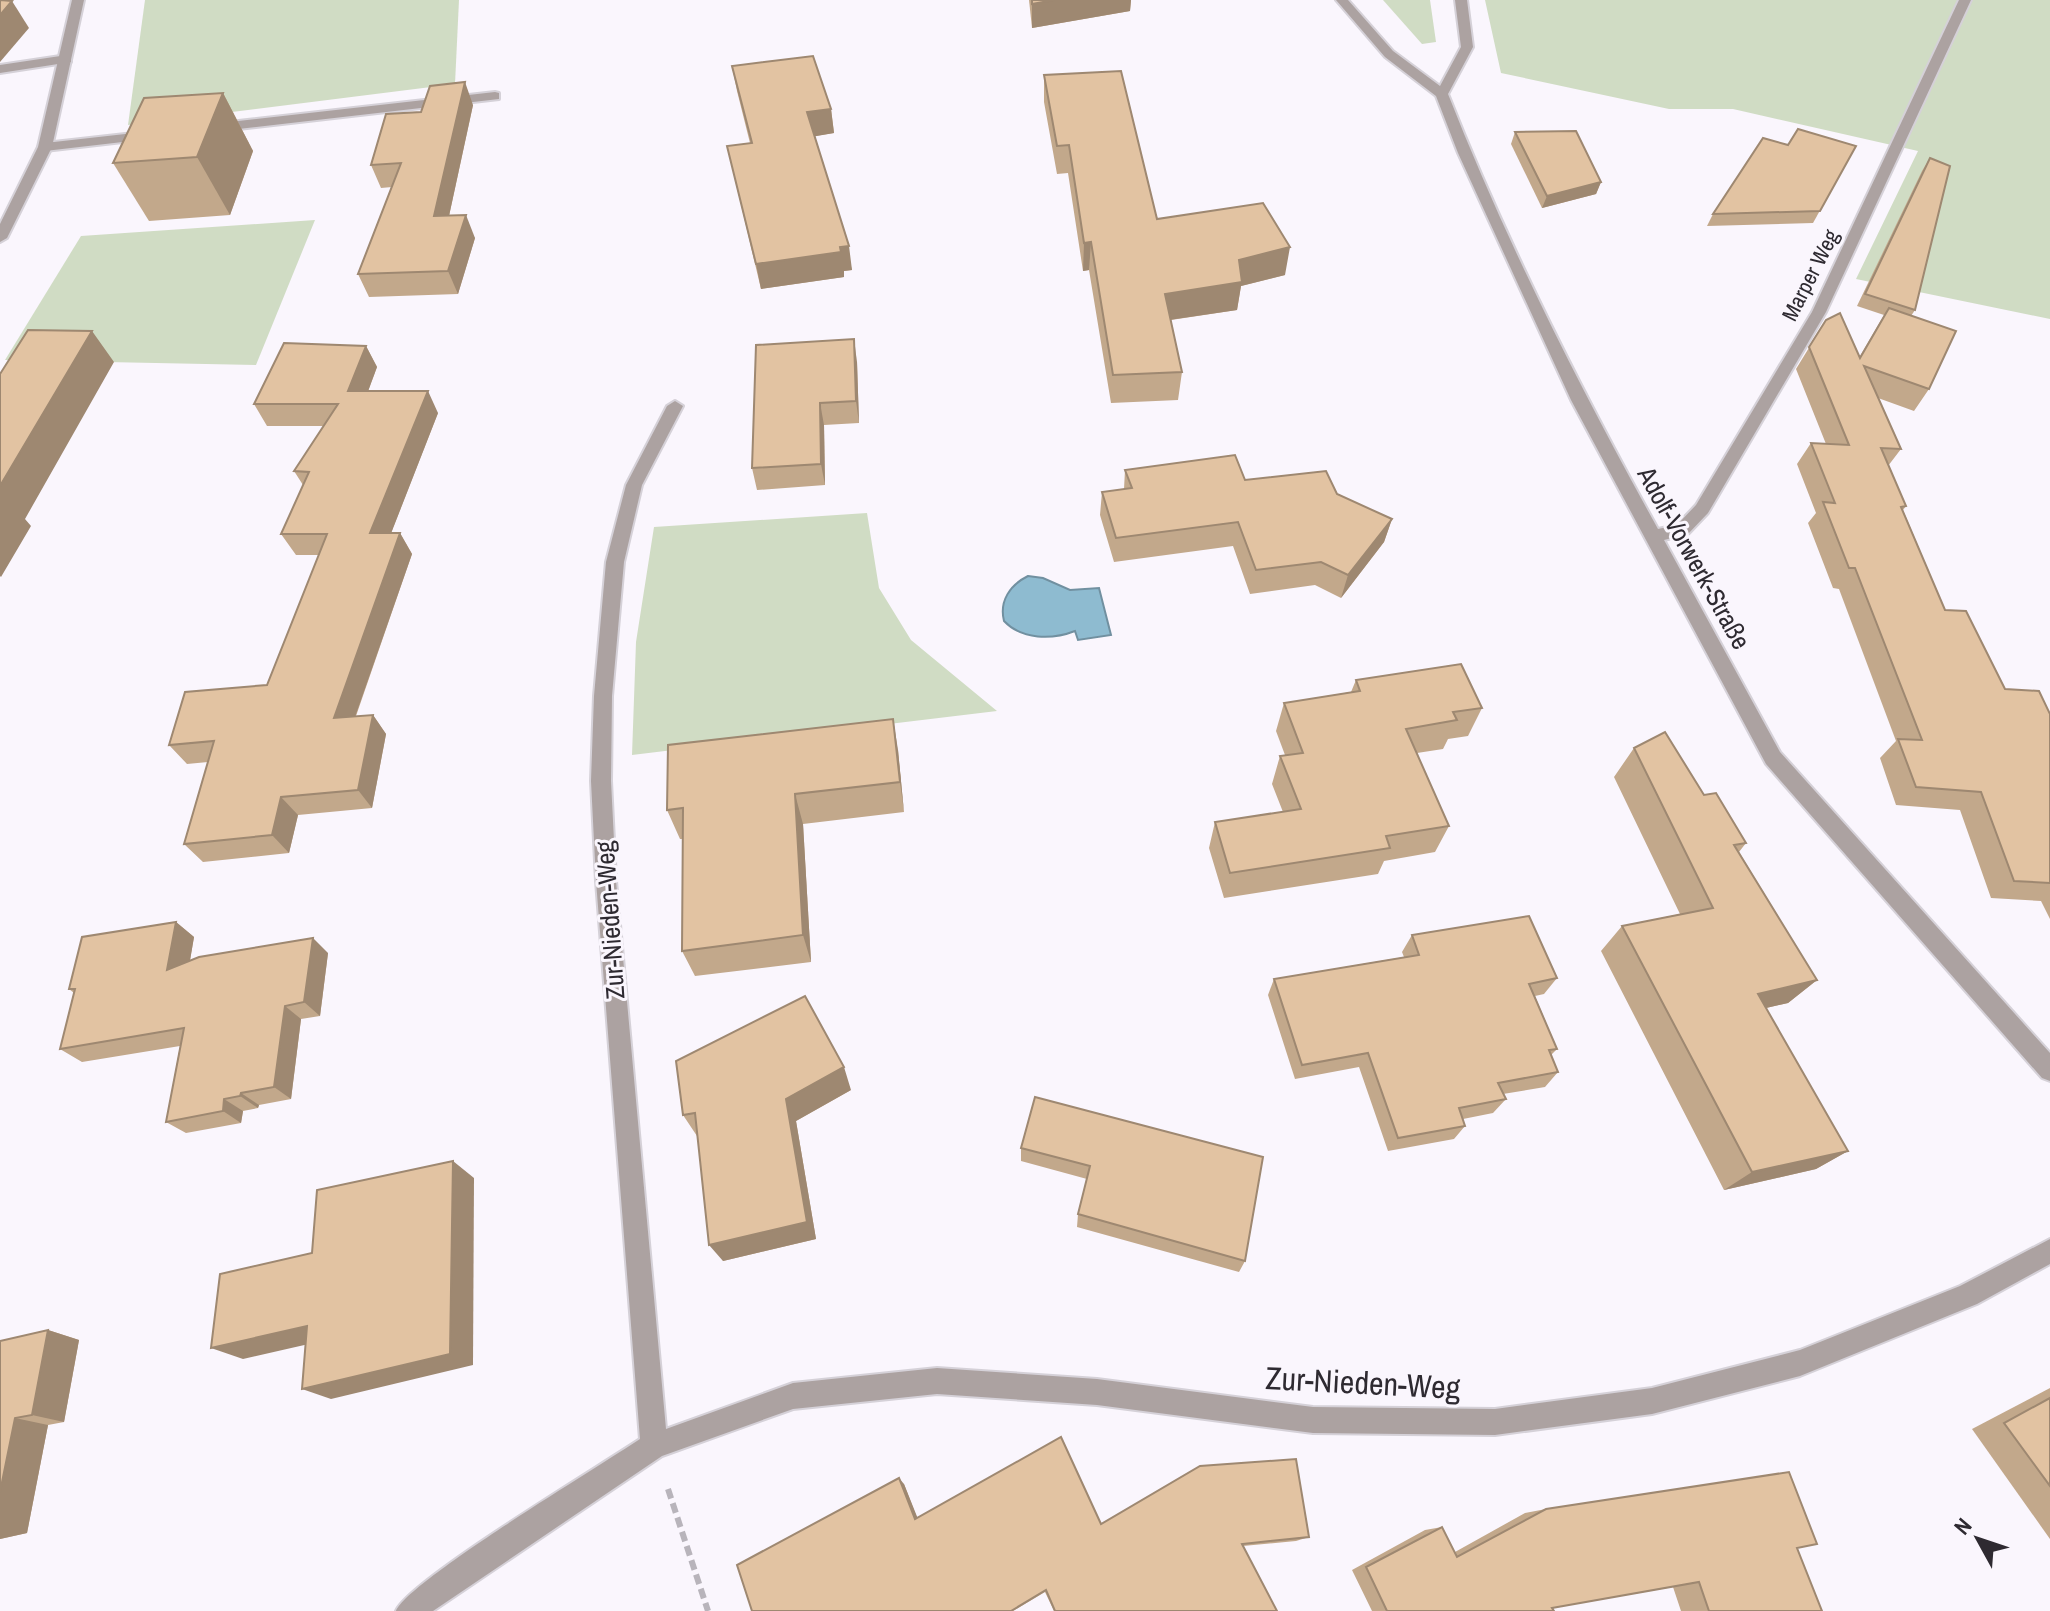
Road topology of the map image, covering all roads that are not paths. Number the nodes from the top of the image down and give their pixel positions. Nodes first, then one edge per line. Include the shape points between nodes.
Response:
1 (78, 0) edge
2 (1342, 0) edge
3 (1461, 0) edge
4 (1965, 0) edge
5 (67, 59) junction
6 (0, 69) edge
7 (1442, 94) junction
8 (495, 96) dead end
9 (200, 129) edge
10 (169, 133) edge
11 (45, 147) junction
12 (0, 238) edge
13 (675, 406) dead end
14 (1654, 536) junction
15 (2050, 1070) edge
16 (2050, 1251) edge
17 (654, 1446) junction
18 (410, 1611) edge

1 - 5 street
2 - 7 street via 1389,54
3 - 7 street via 1467,47
4 - 14 street, Marper Weg via 1819,312 1702,509 1682,530
5 - 6 street
5 - 11 street
7 - 14 street, Adolf-Vorwerk-Straße via 1579,400
8 - 9 street
10 - 11 street
11 - 12 street
13 - 17 street, Zur-Nieden-Weg via 634,485 615,562 603,696 606,881
14 - 15 street, Adolf-Vorwerk-Straße via 1773,758
16 - 17 street, Zur-Nieden-Weg via 1968,1295 1800,1363 1652,1401 1495,1422 1313,1420 1097,1392 937,1381 793,1396
17 - 18 street, Zur-Nieden-Weg

